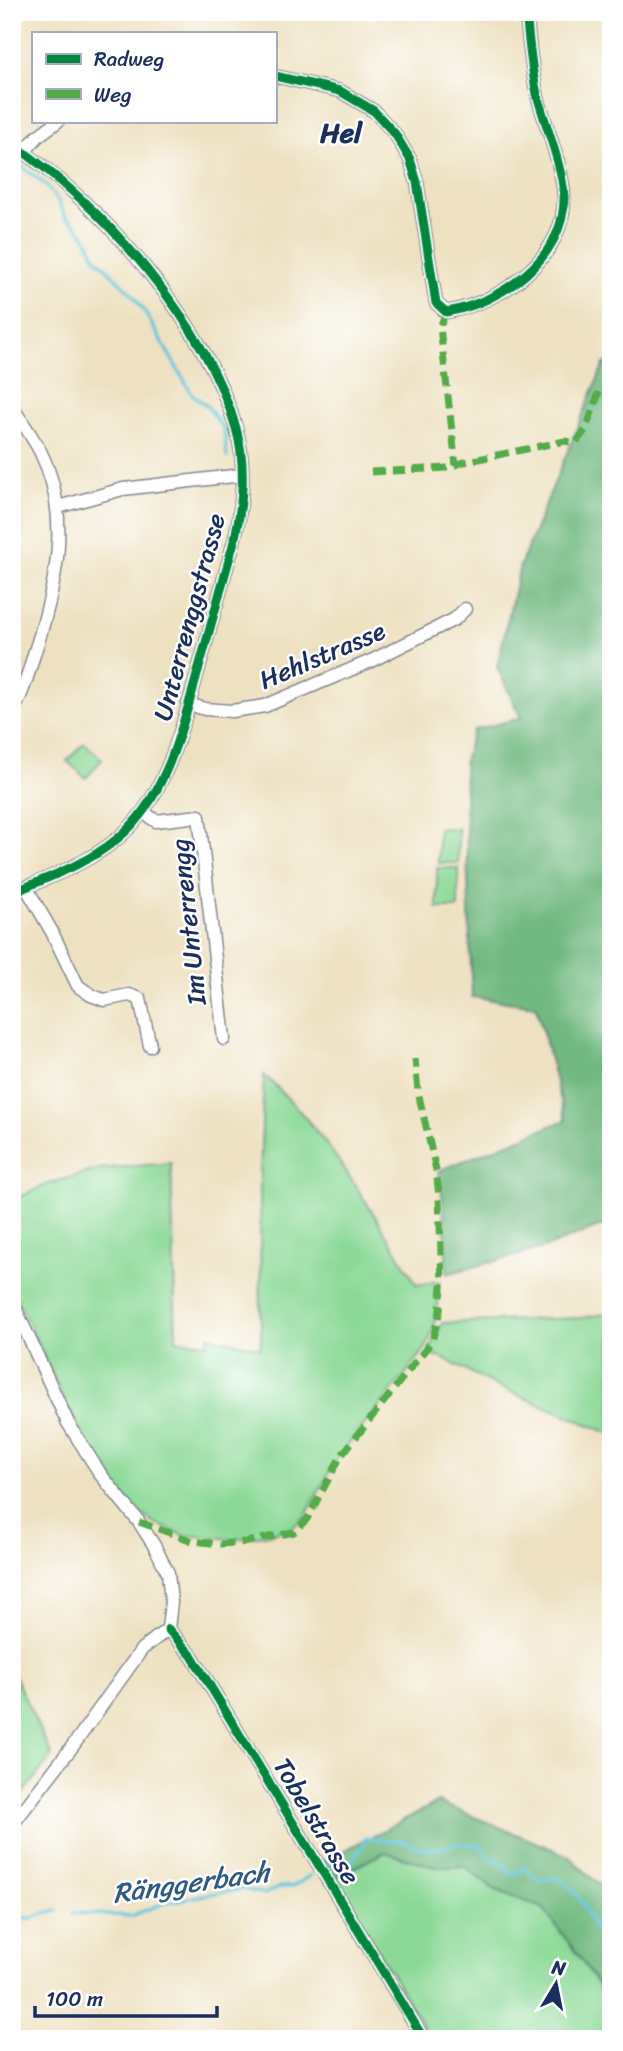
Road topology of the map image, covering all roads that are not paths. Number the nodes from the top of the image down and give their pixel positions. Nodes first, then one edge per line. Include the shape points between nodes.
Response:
1 (526, 12) edge
2 (276, 76) edge
3 (57, 122) edge
4 (12, 144) edge
5 (24, 152) junction
6 (12, 408) edge
7 (242, 475) junction
8 (58, 507) junction
9 (465, 609) dead end
10 (188, 704) junction
11 (12, 712) edge
12 (143, 812) junction
13 (26, 887) junction
14 (12, 892) edge
15 (224, 1039) dead end
16 (150, 1046) dead end
17 (12, 1301) edge
18 (168, 1629) junction
19 (12, 1825) edge
20 (424, 2039) edge

1 - 2 street via 538,96 564,194 559,224 545,254 505,289 465,309 446,312 436,303 414,171 395,134 374,111 340,91
3 - 5 street
4 - 5 street, Unterrenggstrasse
5 - 7 street, Unterrenggstrasse via 121,239 178,312 226,401 236,430
6 - 8 street via 41,453
7 - 8 street via 123,489
7 - 10 street, Unterrenggstrasse via 235,538
8 - 11 street via 59,546 49,601
9 - 10 street, Hehlstrasse via 455,619 371,661 265,706 232,710
10 - 12 street, Unterrenggstrasse via 166,768
12 - 13 street, Unterrenggstrasse via 94,856
12 - 15 street, Im Unterrengg via 156,821 199,816
13 - 14 street, Unterrenggstrasse
13 - 16 street via 78,986 104,1000 129,995 140,999
17 - 18 street via 68,1423 144,1531 167,1573
18 - 19 street via 142,1648
18 - 20 street, Tobelstrasse via 192,1657

